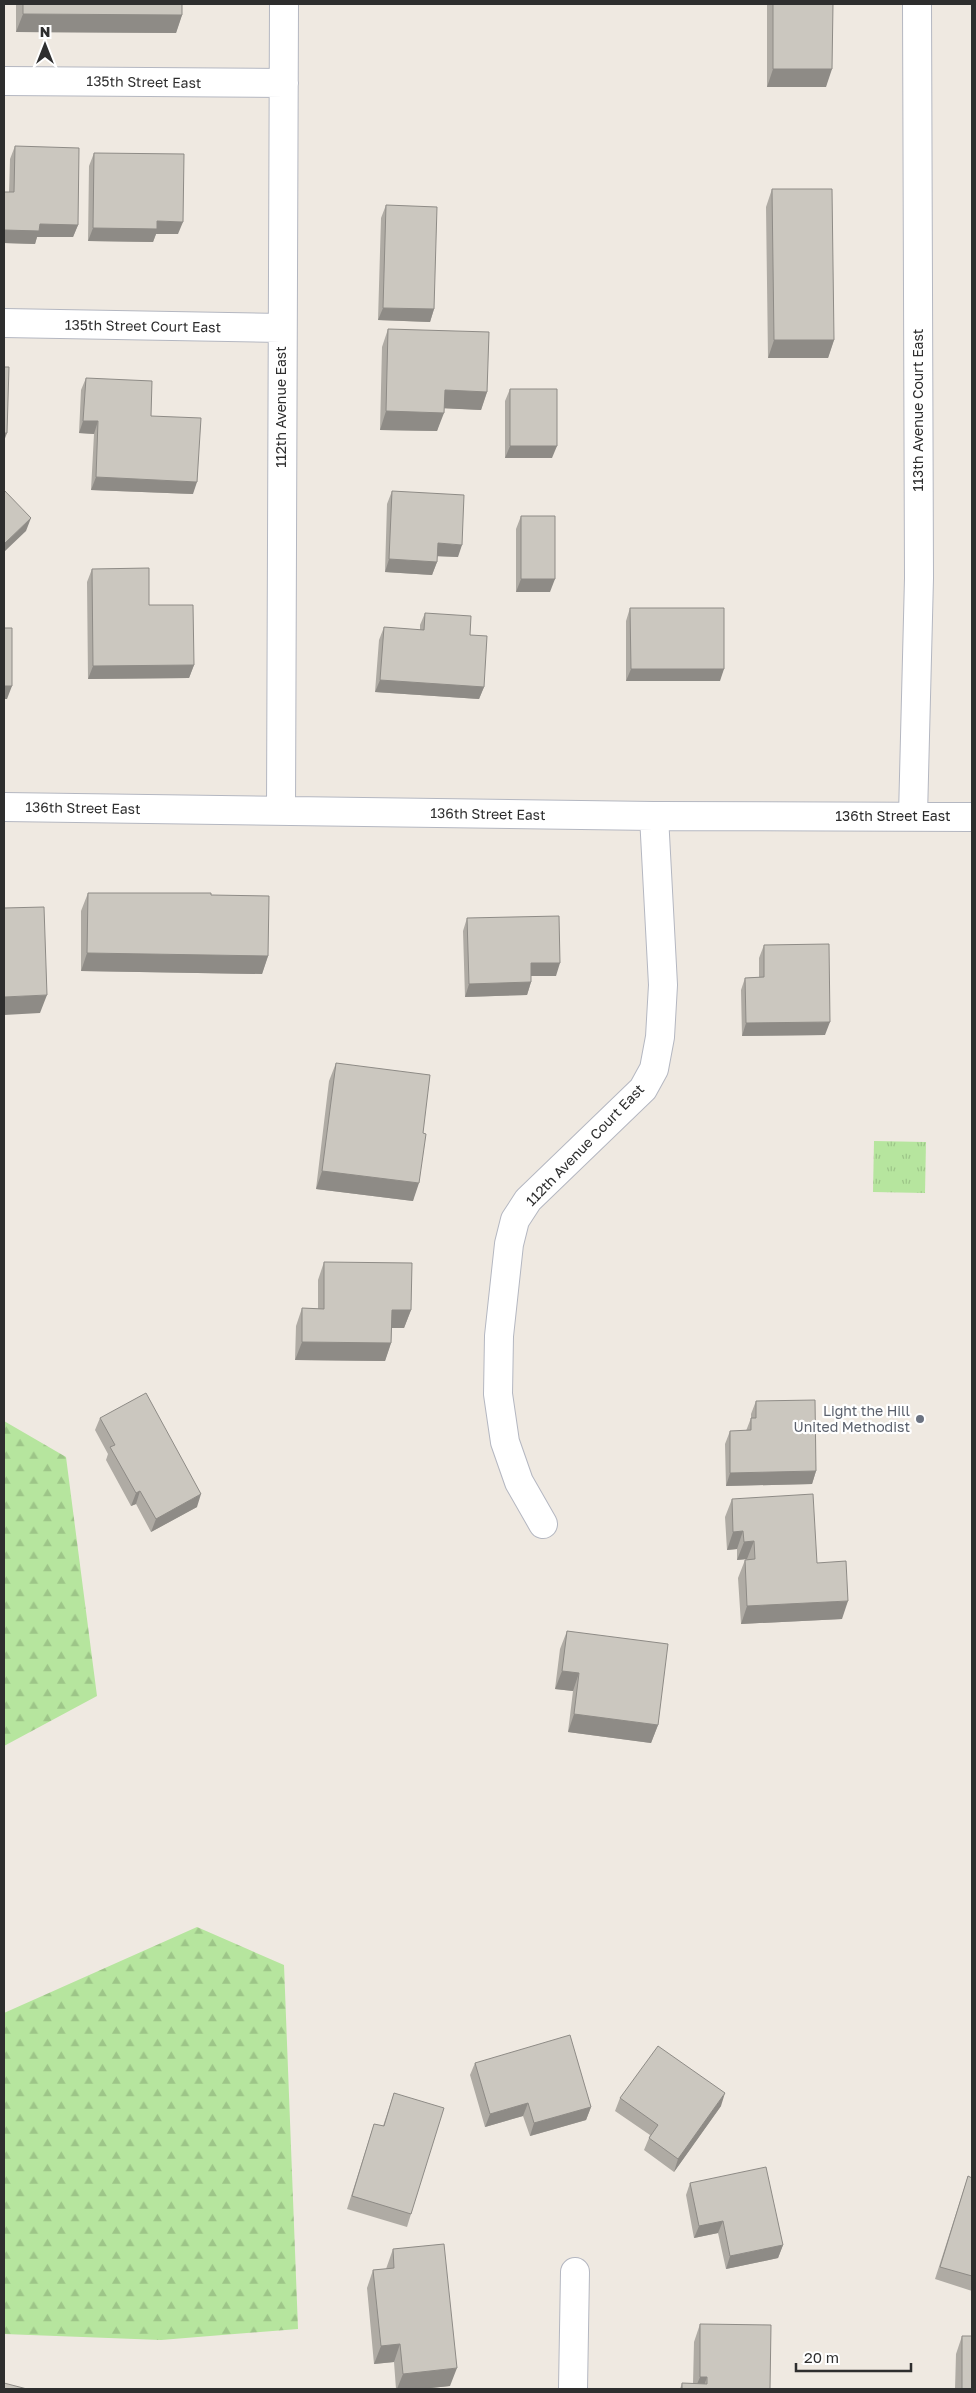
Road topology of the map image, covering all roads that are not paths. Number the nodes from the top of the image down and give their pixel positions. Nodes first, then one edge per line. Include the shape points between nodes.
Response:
1 (284, 4) edge
2 (917, 4) edge
3 (4, 81) edge
4 (284, 83) junction
5 (4, 323) edge
6 (281, 328) junction
7 (4, 807) edge
8 (280, 811) junction
9 (654, 816) junction
10 (913, 816) junction
11 (972, 817) edge
12 (543, 1524) dead end
13 (575, 2272) dead end
14 (573, 2389) edge

1 - 4 street, 112th Avenue East
2 - 10 street, 113th Avenue Court East via 919,578
3 - 4 street, 135th Street East
4 - 6 street, 112th Avenue East
5 - 6 street, 135th Street Court East
6 - 8 street, 112th Avenue East
7 - 8 street, 136th Street East
8 - 9 street, 136th Street East
9 - 10 street, 136th Street East
9 - 12 street, 112th Avenue Court East via 663,985 660,1037 654,1069 643,1088 528,1200 515,1220 509,1244 499,1336 498,1394 505,1442 518,1482
10 - 11 street, 136th Street East
13 - 14 street

